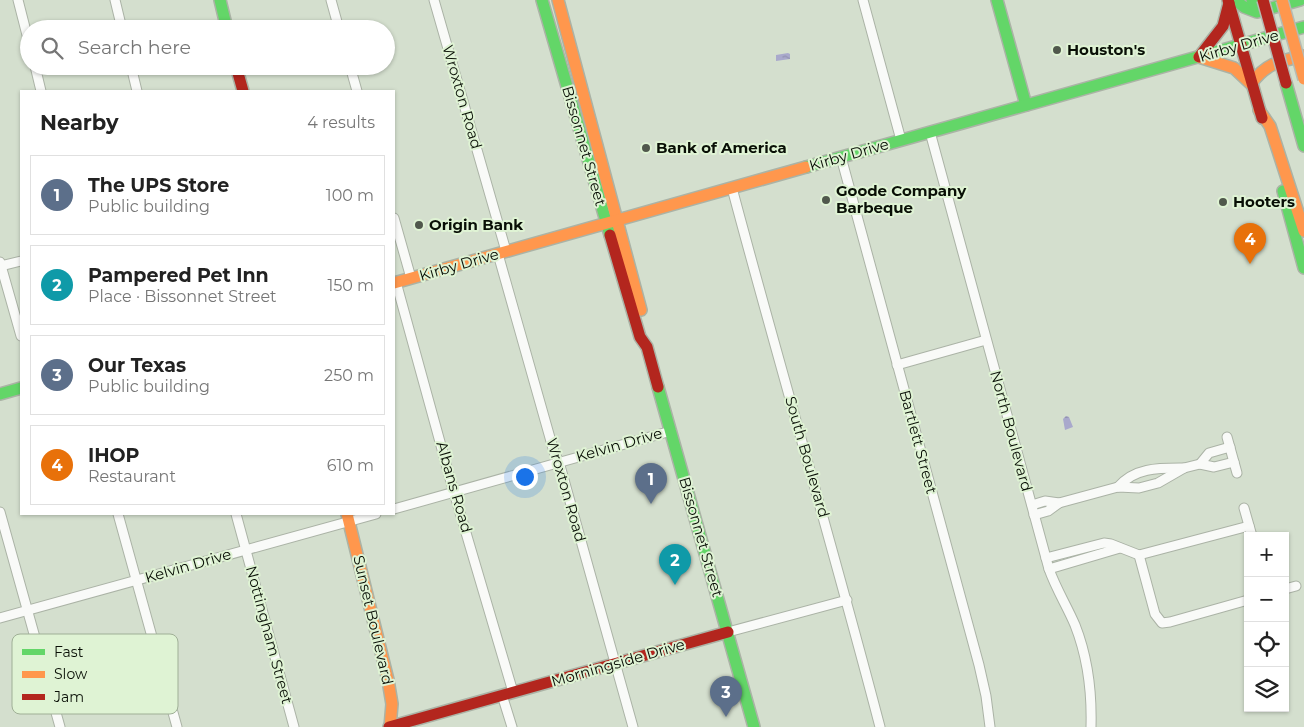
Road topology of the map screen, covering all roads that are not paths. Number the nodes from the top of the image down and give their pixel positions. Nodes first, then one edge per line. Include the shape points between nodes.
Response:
1 (18, 0) edge
2 (115, 0) edge
3 (220, 0) edge
4 (331, 0) edge
5 (434, 0) edge
6 (542, 0) edge
7 (558, 0) edge
8 (863, 0) edge
9 (997, 0) edge
10 (1252, 0) edge
11 (1263, 0) edge
12 (1282, 0) edge
13 (1300, 0) edge
14 (1231, 1) edge
15 (23, 20) edge
16 (120, 20) edge
17 (225, 20) edge
18 (337, 20) edge
19 (1270, 25) junction
20 (1304, 27) edge
21 (1240, 46) junction
22 (1304, 56) edge
23 (1199, 57) junction
24 (37, 75) edge
25 (133, 75) edge
26 (238, 75) edge
27 (353, 75) edge
28 (1304, 79) edge
29 (1251, 84) junction
30 (41, 90) edge
31 (137, 90) edge
32 (242, 90) edge
33 (357, 90) edge
34 (582, 90) junction
35 (569, 93) junction
36 (1026, 105) junction
37 (1260, 110) junction
38 (930, 132) junction
39 (901, 140) junction
40 (1304, 146) edge
41 (841, 157) junction
42 (732, 188) junction
43 (395, 222) edge
44 (612, 222) junction
45 (1304, 231) edge
46 (502, 252) junction
47 (20, 260) edge
48 (1, 264) edge
49 (1304, 268) edge
50 (411, 278) junction
51 (395, 283) edge
52 (20, 332) edge
53 (986, 340) junction
54 (897, 364) junction
55 (20, 388) edge
56 (0, 394) edge
57 (671, 431) junction
58 (559, 462) junction
59 (1234, 462) junction
60 (1200, 464) junction
61 (1184, 468) junction
62 (1237, 473) dead end
63 (1118, 487) junction
64 (455, 491) junction
65 (1059, 502) junction
66 (1032, 505) junction
67 (1244, 508) dead end
68 (395, 509) edge
69 (0, 512) edge
70 (1034, 514) junction
71 (118, 515) edge
72 (236, 515) edge
73 (367, 515) edge
74 (348, 517) edge
75 (1249, 526) junction
76 (1251, 532) edge
77 (1081, 548) junction
78 (1120, 548) junction
79 (245, 550) junction
80 (1139, 556) junction
81 (1046, 558) junction
82 (1084, 560) junction
83 (1049, 569) junction
84 (137, 580) junction
85 (1296, 586) dead end
86 (1289, 588) edge
87 (847, 600) junction
88 (1244, 601) edge
89 (27, 610) junction
90 (0, 618) edge
91 (728, 632) junction
92 (34, 634) edge
93 (152, 634) edge
94 (615, 664) junction
95 (508, 694) junction
96 (56, 714) edge
97 (173, 714) edge
98 (60, 727) edge
99 (177, 727) edge
100 (294, 727) edge
101 (390, 727) edge
102 (512, 727) edge
103 (633, 727) edge
104 (754, 727) edge
105 (880, 727) edge
106 (990, 727) edge
107 (1091, 727) edge

1 - 15 street
2 - 16 street
3 - 17 main road
4 - 18 street
5 - 46 street, Wroxton Road
6 - 35 main road, Bissonnet Street
7 - 34 main road, Bissonnet Street
8 - 39 street
9 - 36 main road
10 - 19 main road
11 - 19 main road, bridge
12 - 28 main road, bridge
13 - 14 main road via 1257,12
14 - 21 main road
14 - 23 main road via 1223,26
19 - 40 main road, bridge
20 - 21 main road, Kirby Drive
21 - 23 main road, Kirby Drive
21 - 29 main road
22 - 29 main road via 1270,65 1258,72
23 - 29 main road via 1234,68
23 - 36 main road, Kirby Drive
24 - 30 street
25 - 31 street
26 - 32 main road
27 - 33 street
29 - 37 main road
34 - 35 main road
34 - 44 main road, Bissonnet Street
35 - 44 main road, Bissonnet Street
36 - 38 main road, Kirby Drive
37 - 45 main road via 1270,126
37 - 49 main road
38 - 39 main road, Kirby Drive
38 - 53 street, North Boulevard
39 - 41 main road, Kirby Drive
41 - 42 main road, Kirby Drive
41 - 54 street, Bartlett Street
42 - 44 main road, Kirby Drive
42 - 87 street, South Boulevard
43 - 50 street
44 - 46 main road, Kirby Drive
44 - 57 main road, Bissonnet Street via 640,337 648,347
46 - 50 main road, Kirby Drive
46 - 58 street, Wroxton Road
47 - 48 street
48 - 52 street
50 - 51 main road, Kirby Drive
51 - 64 street, Albans Road
53 - 54 street
53 - 66 street, North Boulevard
54 - 106 street, Bartlett Street via 979,665
55 - 56 main road
57 - 58 street, Kelvin Drive
57 - 91 main road, Bissonnet Street
58 - 64 street, Kelvin Drive
58 - 94 street, Wroxton Road
59 - 60 street via 1214,467
59 - 60 street via 1228,442 1208,453
59 - 62 street
60 - 61 street
61 - 63 street via 1158,483 1139,488
61 - 63 street via 1157,468 1134,474
63 - 65 street
64 - 68 street, Kelvin Drive
64 - 95 street, Albans Road
65 - 66 street via 1045,501
65 - 70 street via 1048,511
66 - 70 street, North Boulevard
67 - 75 street
69 - 89 street
70 - 81 street, North Boulevard
71 - 84 street
72 - 79 street, Nottingham Street
73 - 74 street, Kelvin Drive
74 - 79 street, Kelvin Drive
74 - 101 main road, Sunset Boulevard via 388,680 392,704
75 - 76 street
75 - 80 street
77 - 78 street via 1104,543
77 - 81 street
77 - 82 street
78 - 80 street
78 - 82 street
79 - 84 street, Kelvin Drive
79 - 100 street, Nottingham Street
80 - 88 street via 1155,614 1162,622
81 - 83 street, North Boulevard
82 - 83 street
83 - 107 street, North Boulevard via 1083,648 1088,669
84 - 89 street, Kelvin Drive
84 - 93 street
85 - 86 street
87 - 91 street, Morningside Drive
87 - 105 street, South Boulevard
89 - 90 street, Kelvin Drive
89 - 92 street
91 - 94 main road, Morningside Drive
91 - 104 main road, Bissonnet Street
94 - 95 main road, Morningside Drive
94 - 103 street, Wroxton Road
95 - 101 main road, Morningside Drive
95 - 102 street, Albans Road
96 - 98 street
97 - 99 street

